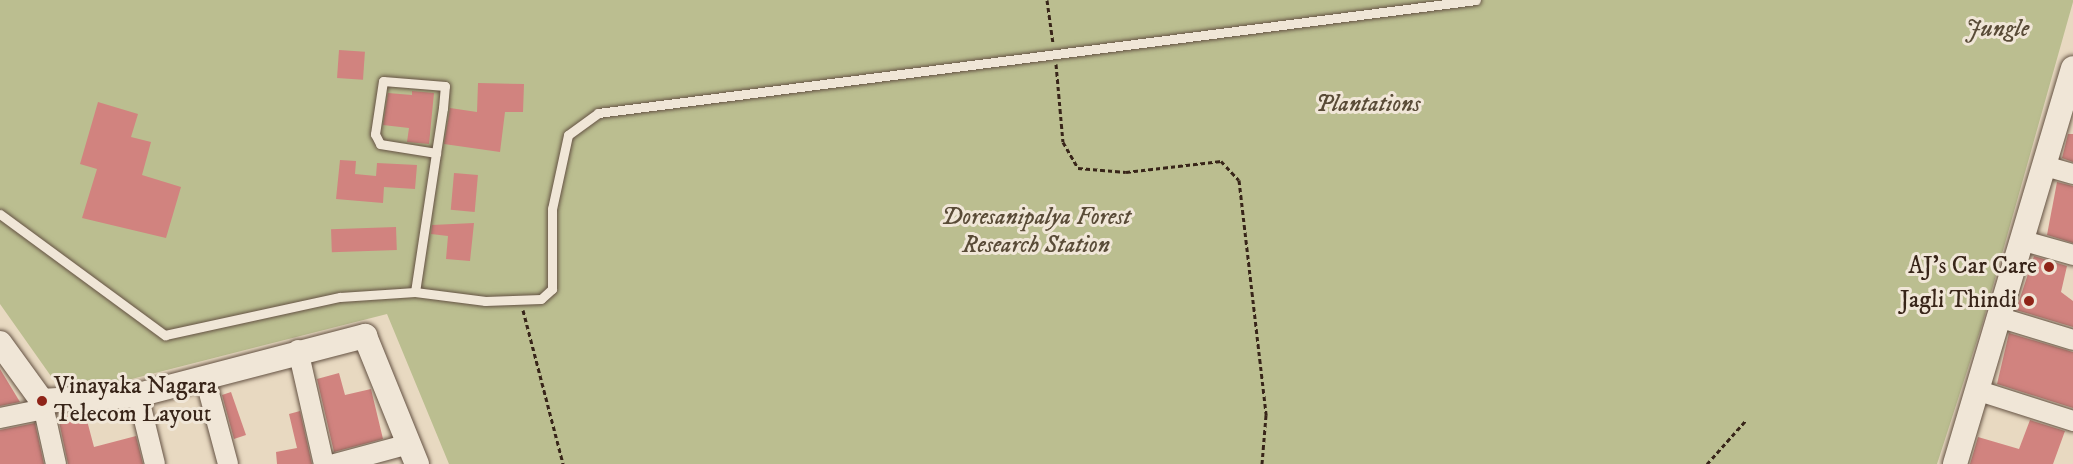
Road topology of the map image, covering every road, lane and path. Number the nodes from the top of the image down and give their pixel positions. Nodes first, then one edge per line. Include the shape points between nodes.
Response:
1 (1047, 0) edge
2 (1476, 0) edge
3 (1055, 51) junction
4 (2073, 68) edge
5 (2067, 111) edge
6 (436, 153) junction
7 (2045, 165) junction
8 (2073, 174) edge
9 (0, 214) edge
10 (2024, 241) junction
11 (2073, 255) edge
12 (415, 292) junction
13 (520, 300) junction
14 (1998, 317) junction
15 (2073, 339) edge
16 (0, 343) edge
17 (298, 350) junction
18 (205, 378) junction
19 (1976, 390) junction
20 (138, 395) junction
21 (43, 405) junction
22 (0, 418) edge
23 (1748, 419) dead end
24 (2073, 421) edge
25 (413, 454) edge
26 (56, 464) edge
27 (155, 464) edge
28 (228, 464) edge
29 (324, 464) edge
30 (335, 464) edge
31 (563, 464) edge
32 (1262, 464) edge
33 (1707, 464) edge
34 (1955, 464) edge

1 - 3 path
2 - 3 lane
3 - 13 lane via 598,112 568,135 552,209 552,289 541,299
3 - 32 path via 1063,142 1078,168 1126,172 1221,161 1239,180 1266,415
4 - 5 street
5 - 7 street
6 - 6 lane via 380,144 375,134 383,81 445,86
6 - 12 lane
7 - 8 street
7 - 10 street
9 - 12 lane via 165,335 340,297
10 - 11 street
10 - 14 street
12 - 13 lane
13 - 31 path
14 - 15 street
14 - 19 street
16 - 21 street
17 - 18 street
17 - 25 street via 365,336
17 - 29 street
18 - 20 street
18 - 28 street
19 - 24 street
19 - 34 street
20 - 21 street
20 - 27 street
21 - 22 street
21 - 26 street
23 - 33 path
25 - 30 street

